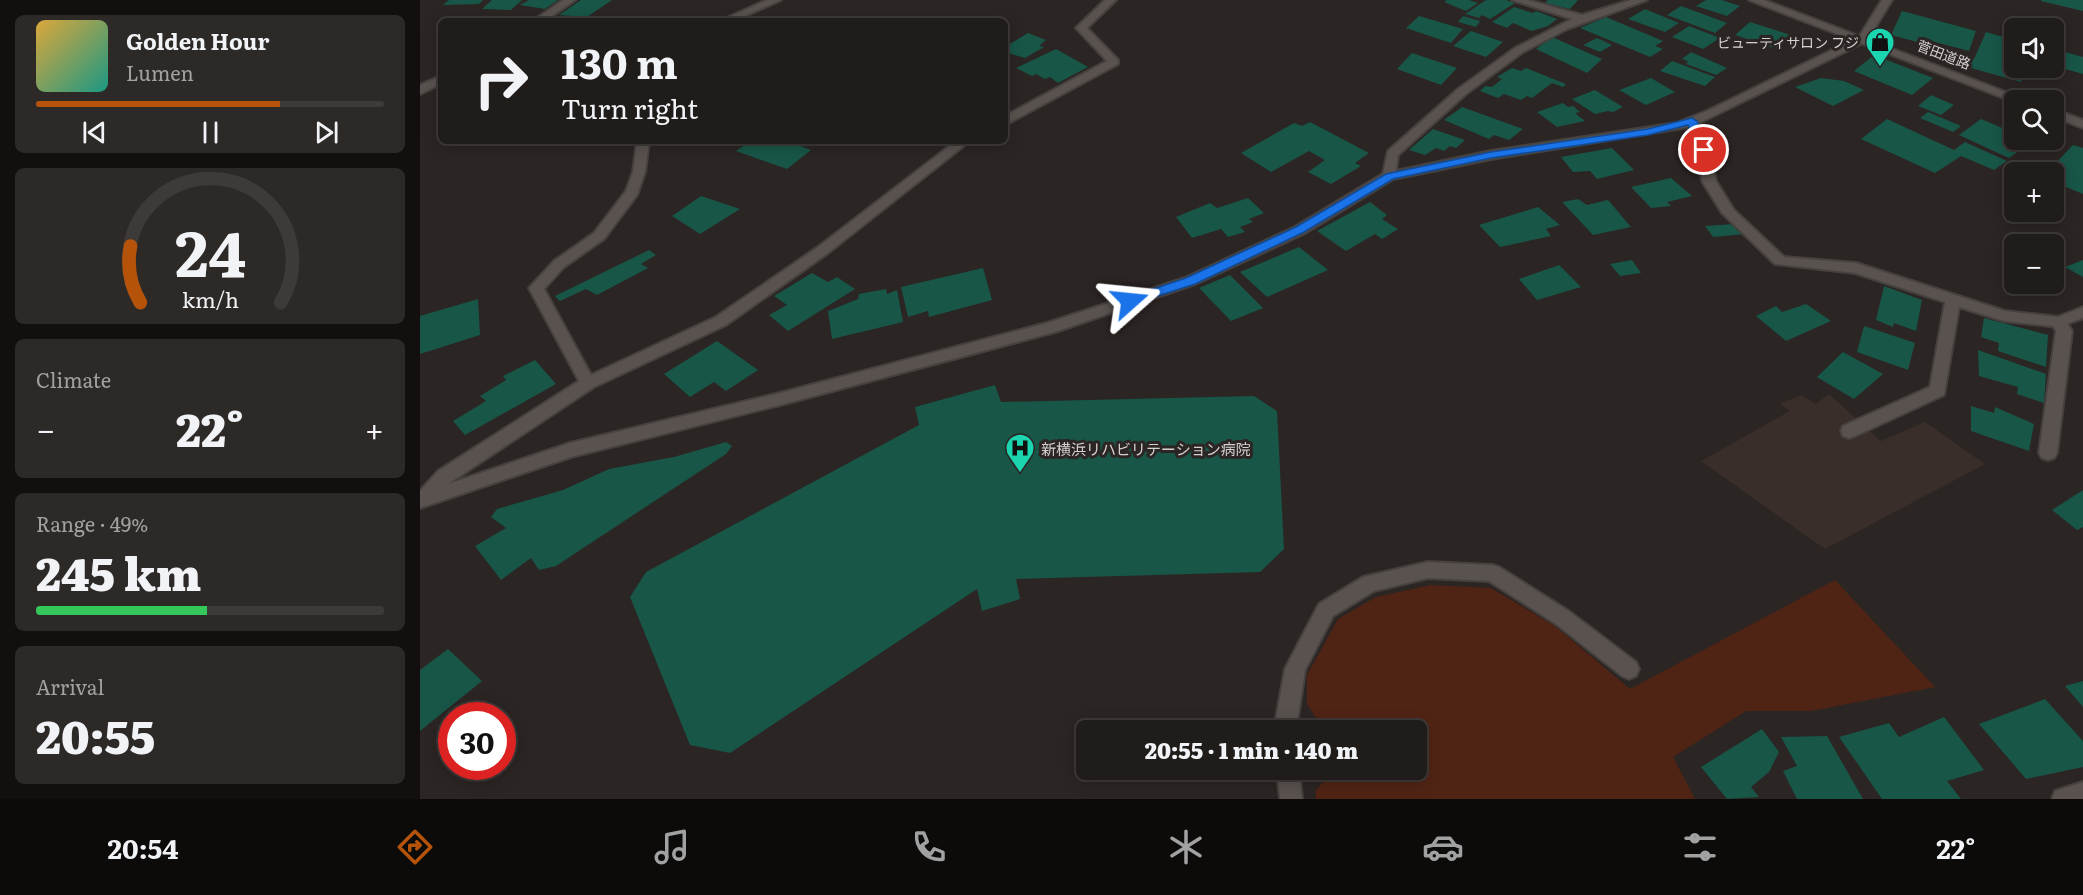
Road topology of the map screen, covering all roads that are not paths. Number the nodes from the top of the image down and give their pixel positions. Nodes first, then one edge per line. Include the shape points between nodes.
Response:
1 (570, 0) edge
2 (776, 0) edge
3 (1111, 0) edge
4 (1517, 0) edge
5 (1642, 0) edge
6 (1754, 0) edge
7 (1887, 0) edge
8 (543, 18) edge
9 (732, 18) edge
10 (1583, 19) junction
11 (1863, 39) junction
12 (438, 81) edge
13 (420, 90) edge
14 (2004, 93) edge
15 (2064, 117) edge
16 (1008, 119) edge
17 (1692, 121) junction
18 (2083, 124) edge
19 (643, 144) edge
20 (958, 144) edge
21 (1389, 176) junction
22 (1953, 299) junction
23 (2083, 312) edge
24 (2059, 322) junction
25 (588, 383) junction
26 (1849, 431) dead end
27 (2048, 453) dead end
28 (422, 500) edge
29 (1629, 669) dead end
30 (1287, 720) edge
31 (1289, 780) edge
32 (2083, 793) edge
33 (1291, 799) edge
34 (2063, 799) edge

1 - 8 street
2 - 9 street
3 - 16 street via 1081,28 1114,62
4 - 10 street
5 - 10 street
6 - 11 street, 菅田道路
7 - 11 street
10 - 21 street via 1541,37 1473,83 1392,154
11 - 14 street, 菅田道路
11 - 17 street
12 - 13 street
15 - 18 street
17 - 21 street
17 - 22 street via 1704,150 1709,181 1729,213 1780,261 1857,267
19 - 25 street via 632,192 599,236 559,264 536,288
20 - 25 street via 823,250 721,321
21 - 28 street via 1300,230 1190,281 1050,328 570,450
22 - 24 street via 2004,316
22 - 26 street via 1938,391
23 - 24 street
24 - 27 street via 2064,331
25 - 28 street via 444,476
29 - 30 street via 1563,618 1492,573 1428,570 1370,582 1326,610 1295,669
31 - 33 street
32 - 34 street

